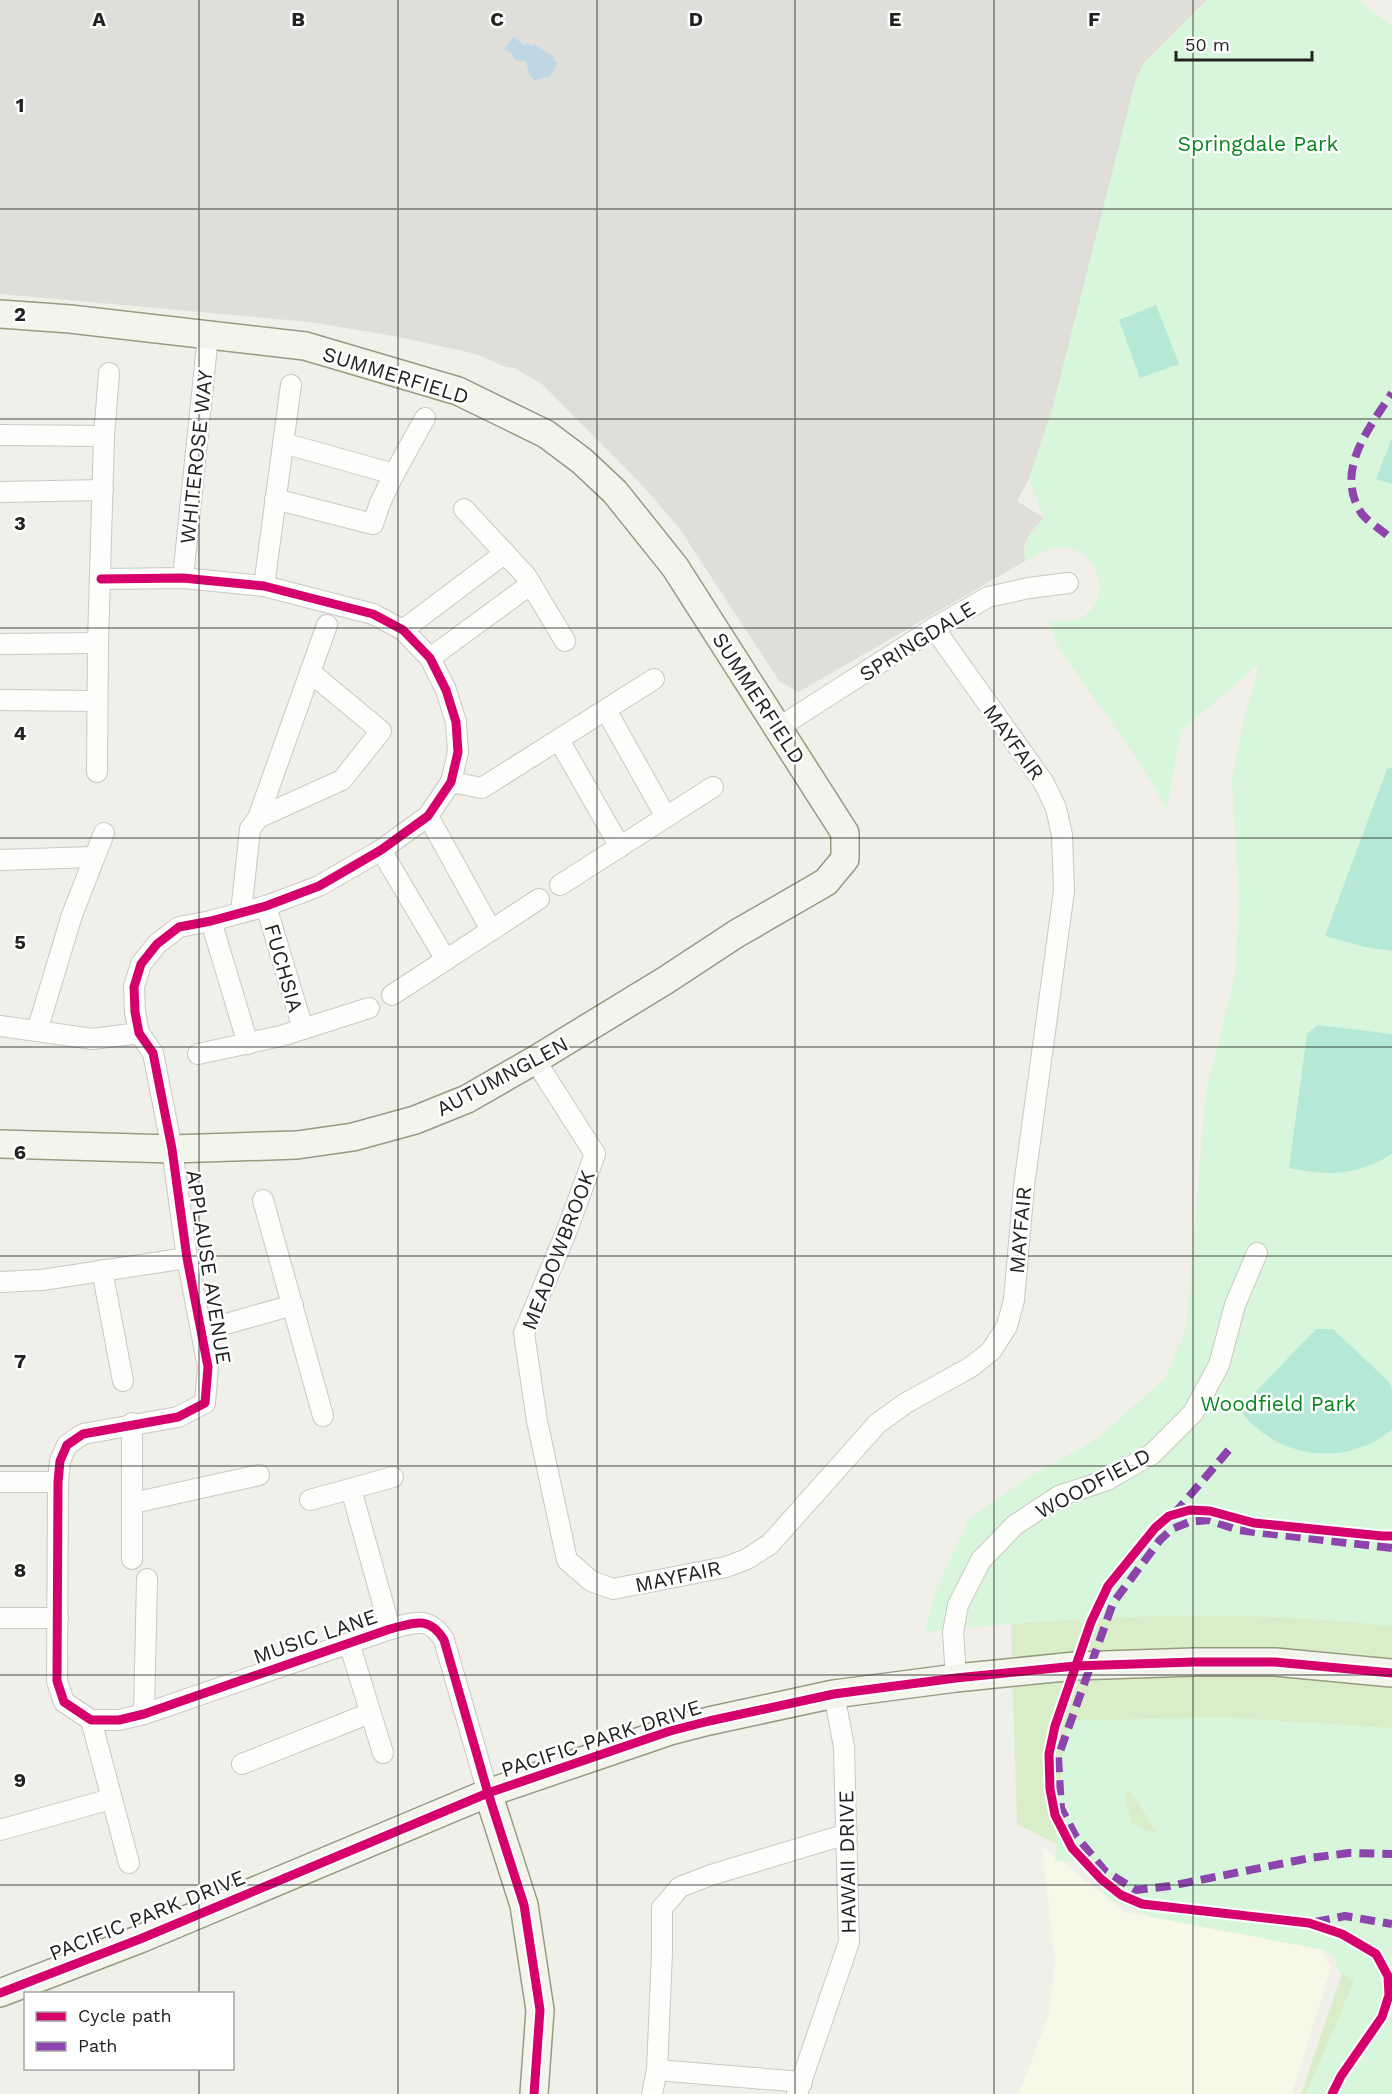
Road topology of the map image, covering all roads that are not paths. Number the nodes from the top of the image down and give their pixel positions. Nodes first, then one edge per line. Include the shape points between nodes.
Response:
1 (0, 314) edge
2 (208, 336) junction
3 (109, 373) dead end
4 (291, 385) dead end
5 (425, 418) dead end
6 (0, 435) edge
7 (104, 436) junction
8 (283, 443) junction
9 (394, 474) junction
10 (103, 490) junction
11 (0, 492) edge
12 (275, 499) junction
13 (464, 509) dead end
14 (505, 553) junction
15 (183, 578) junction
16 (101, 579) junction
17 (1068, 583) dead end
18 (531, 584) junction
19 (264, 586) junction
20 (327, 625) dead end
21 (934, 628) junction
22 (403, 630) junction
23 (565, 641) dead end
24 (98, 643) junction
25 (0, 644) edge
26 (429, 658) junction
27 (310, 672) junction
28 (654, 679) dead end
29 (0, 700) edge
30 (97, 701) junction
31 (606, 710) junction
32 (778, 728) junction
33 (559, 740) junction
34 (97, 772) dead end
35 (451, 782) junction
36 (713, 787) dead end
37 (428, 816) junction
38 (666, 817) junction
39 (258, 818) junction
40 (104, 833) dead end
41 (620, 846) junction
42 (381, 850) junction
43 (93, 857) junction
44 (845, 859) joint
45 (0, 860) edge
46 (560, 885) dead end
47 (538, 899) dead end
48 (266, 906) junction
49 (241, 913) junction
50 (211, 921) junction
51 (491, 930) junction
52 (446, 960) junction
53 (392, 995) dead end
54 (369, 1008) dead end
55 (0, 1026) edge
56 (303, 1029) junction
57 (37, 1031) junction
58 (139, 1033) junction
59 (248, 1044) junction
60 (198, 1054) dead end
61 (536, 1060) junction
62 (0, 1144) edge
63 (172, 1149) junction
64 (263, 1200) dead end
65 (1257, 1252) dead end
66 (187, 1258) junction
67 (102, 1270) junction
68 (0, 1282) edge
69 (293, 1305) junction
70 (201, 1331) junction
71 (123, 1381) dead end
72 (323, 1416) dead end
73 (132, 1423) junction
74 (259, 1475) dead end
75 (393, 1478) dead end
76 (0, 1482) edge
77 (58, 1482) junction
78 (351, 1489) junction
79 (309, 1500) dead end
80 (133, 1503) junction
81 (132, 1559) dead end
82 (567, 1560) joint
83 (147, 1579) dead end
84 (0, 1618) edge
85 (58, 1618) junction
86 (390, 1629) junction
87 (349, 1643) junction
88 (1392, 1673) edge
89 (968, 1676) junction
90 (834, 1694) junction
91 (370, 1713) junction
92 (144, 1714) junction
93 (91, 1720) junction
94 (383, 1753) dead end
95 (242, 1764) dead end
96 (488, 1793) junction
97 (111, 1799) junction
98 (0, 1830) edge
99 (847, 1834) junction
100 (129, 1863) dead end
101 (0, 1993) edge
102 (657, 2070) junction
103 (799, 2088) edge
104 (534, 2094) edge
105 (652, 2094) edge

1 - 2 street, SUMMERFIELD
2 - 15 street, WHITEROSE WAY
2 - 32 street, SUMMERFIELD via 305,346 458,391 546,434 615,492 675,567
3 - 7 street
4 - 8 street
5 - 9 street
6 - 7 street
7 - 10 street
8 - 9 street
8 - 12 street
9 - 12 street via 373,524
10 - 11 street
10 - 16 street
12 - 19 street
13 - 14 street
14 - 18 street
14 - 22 street
15 - 16 street
15 - 19 street
16 - 24 street
17 - 21 street, SPRINGDALE via 988,597
18 - 23 street
18 - 26 street
19 - 22 street via 373,614
20 - 27 street
21 - 32 street, SPRINGDALE
21 - 82 street, MAYFAIR via 1044,783 1056,808 1062,835 1064,891 1024,1186 1014,1300 1007,1326 990,1351 971,1367 906,1402 878,1423 770,1544 747,1559 726,1567 613,1588 591,1581
22 - 26 street
24 - 25 street
24 - 30 street
26 - 35 street via 446,690 456,722 458,752
27 - 39 street
27 - 39 street via 381,731 342,780
28 - 31 street
29 - 30 street
30 - 34 street
31 - 33 street
31 - 38 street
32 - 44 street, SUMMERFIELD via 844,833
33 - 35 street via 482,788
33 - 41 street
35 - 37 street
36 - 38 street
37 - 42 street
37 - 51 street
38 - 41 street
39 - 49 street via 250,829
40 - 43 street
41 - 46 street
42 - 48 street via 320,886
42 - 52 street
43 - 45 street
43 - 57 street
44 - 61 street, AUTUMNGLEN via 826,882
47 - 51 street
48 - 49 street
48 - 56 street, FUCHSIA
49 - 50 street
50 - 58 street via 178,927 141,964 135,987
50 - 59 street
51 - 52 street
52 - 53 street
54 - 56 street, FUCHSIA
55 - 57 street
56 - 59 street, FUCHSIA
57 - 58 street via 93,1039
58 - 63 street, APPLAUSE AVENUE via 153,1053
59 - 60 street, FUCHSIA
61 - 63 street, AUTUMNGLEN via 467,1100 353,1137 297,1145
61 - 82 street, MEADOWBROOK via 595,1154 524,1334 537,1421
62 - 63 street, AUTUMNGLEN
63 - 66 street, APPLAUSE AVENUE
64 - 69 street
65 - 89 street, WOODFIELD via 1234,1305 1219,1365 1193,1413 1152,1454 1107,1480 1059,1496 1015,1525 981,1560 958,1605 953,1632
66 - 67 street
66 - 70 street, APPLAUSE AVENUE
67 - 68 street
67 - 71 street
69 - 70 street
69 - 72 street
70 - 73 street, APPLAUSE AVENUE via 208,1367 205,1403 178,1417
73 - 77 street, APPLAUSE AVENUE via 83,1434 67,1445 60,1461
73 - 80 street
74 - 80 street
75 - 78 street
76 - 77 street
77 - 85 street, APPLAUSE AVENUE
78 - 79 street
78 - 86 street
80 - 81 street
83 - 92 street
84 - 85 street
85 - 93 street, APPLAUSE AVENUE via 57,1681 64,1702
86 - 87 street, MUSIC LANE
86 - 96 street, MUSIC LANE via 418,1621 438,1630 444,1640
87 - 91 street
87 - 92 street, MUSIC LANE
88 - 89 street, PACIFIC PARK DRIVE via 1275,1662 1194,1662 1075,1666
89 - 90 street, PACIFIC PARK DRIVE
90 - 96 street, PACIFIC PARK DRIVE via 669,1731
90 - 99 street, HAWAII DRIVE via 844,1747
91 - 94 street
91 - 95 street
92 - 93 street, MUSIC LANE via 119,1720
93 - 97 street
96 - 101 street, PACIFIC PARK DRIVE via 140,1940
96 - 104 street via 524,1905 540,2010
97 - 98 street
97 - 100 street
99 - 102 street via 680,1887 662,1908
99 - 103 street, HAWAII DRIVE via 849,1942
102 - 103 street
102 - 105 street

